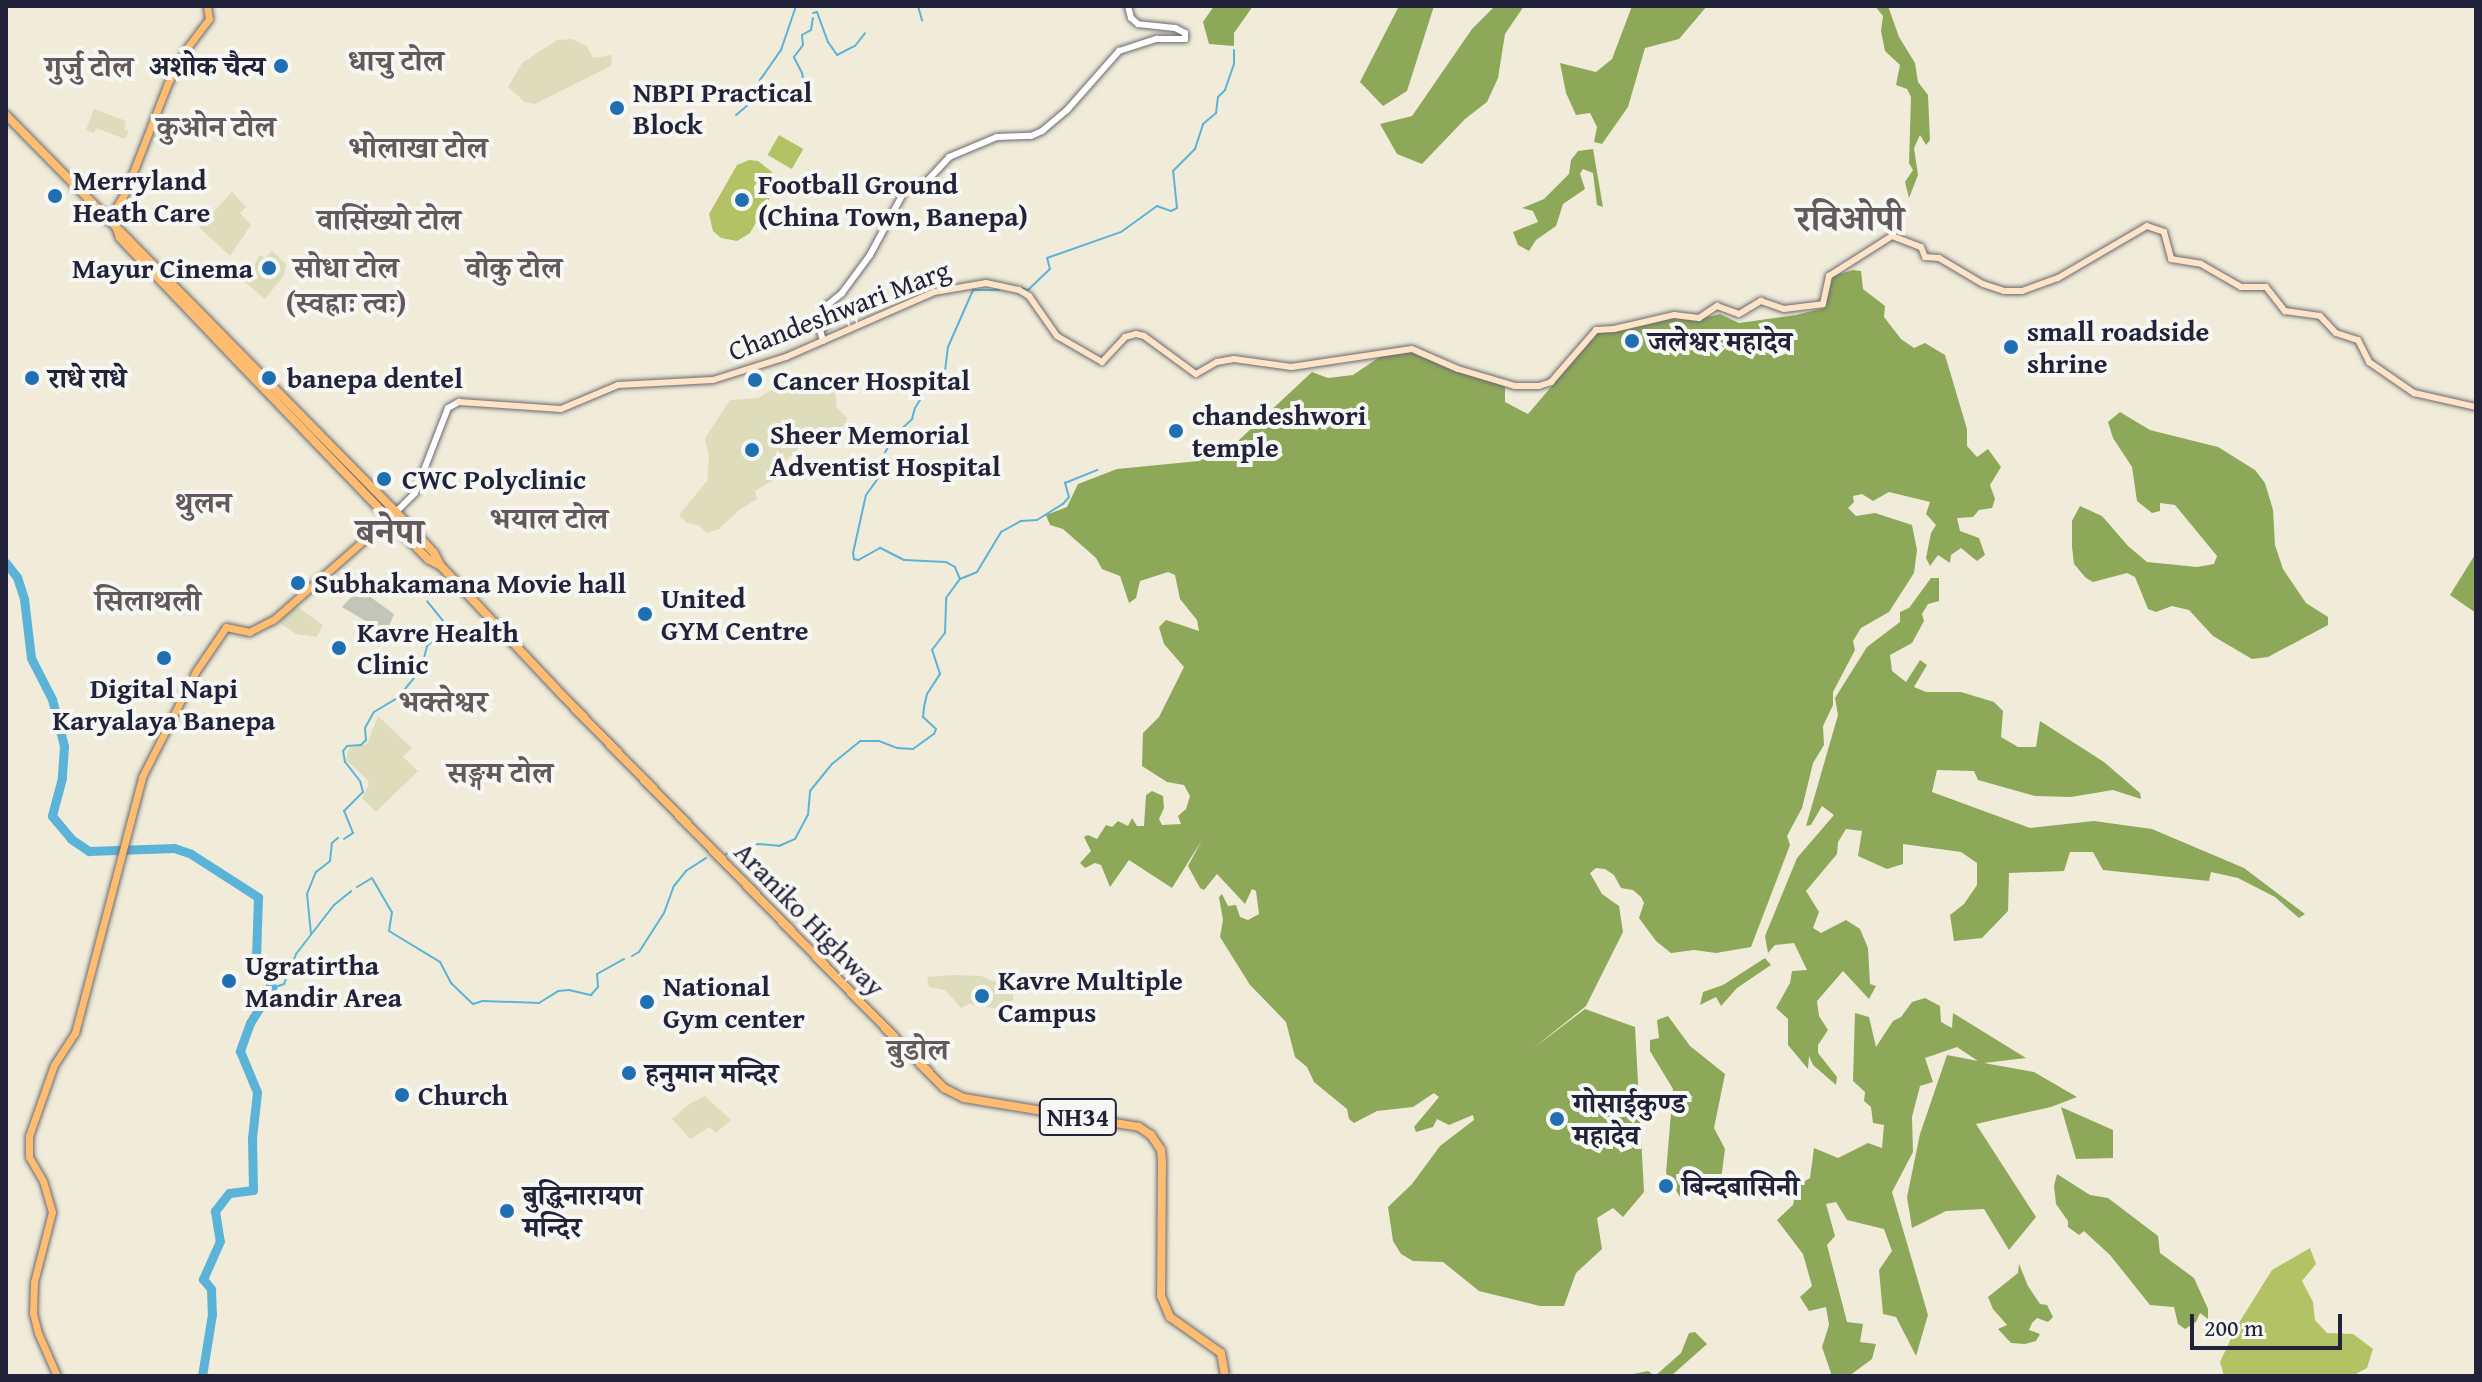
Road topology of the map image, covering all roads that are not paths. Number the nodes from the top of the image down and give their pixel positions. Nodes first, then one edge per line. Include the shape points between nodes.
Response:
1 (207, 6) edge
2 (1128, 6) edge
3 (6, 115) edge
4 (108, 221) junction
5 (823, 341) junction
6 (459, 402) joint
7 (2476, 407) edge
8 (392, 515) junction
9 (57, 1376) edge
10 (1225, 1376) edge

1 - 4 main road via 209,19 167,85 125,193
2 - 5 street via 1138,24 1175,28 1185,33 1185,39 1157,39 1119,51 1042,131 997,137 949,157 927,181 905,190 870,255 825,307 830,320 820,330
3 - 4 highway, Araniko Highway / NH34
4 - 8 highway, Araniko Highway / NH34 via 130,237
5 - 6 main road, Chandeshwari Marg via 713,380 618,385 561,409
5 - 7 main road, Chandeshwari Marg via 934,292 986,283 1029,296 1057,336 1102,362 1125,337 1136,334 1196,374 1234,359 1291,367 1416,349 1458,369 1515,386 1544,385 1596,330 1674,315 1699,318 1717,306 1739,314 1761,301 1784,309 1823,304 1829,276 1892,236 1921,247 1925,257 1939,258 2004,291 2030,290 2151,226 2166,236 2171,259 2201,264 2241,287 2266,287 2282,309 2316,313 2336,333 2358,340 2369,362 2414,393
6 - 8 street, Chandeshwari Marg via 448,408 415,493
8 - 9 main road via 273,620 249,632 226,627 147,765 75,1033 45,1086 27,1151 52,1212 34,1282 33,1313
8 - 10 highway, Araniko Highway / NH34 via 428,559 440,565 944,1088 964,1098 1139,1127 1151,1135 1162,1162 1161,1296 1170,1317 1216,1347 1225,1360

